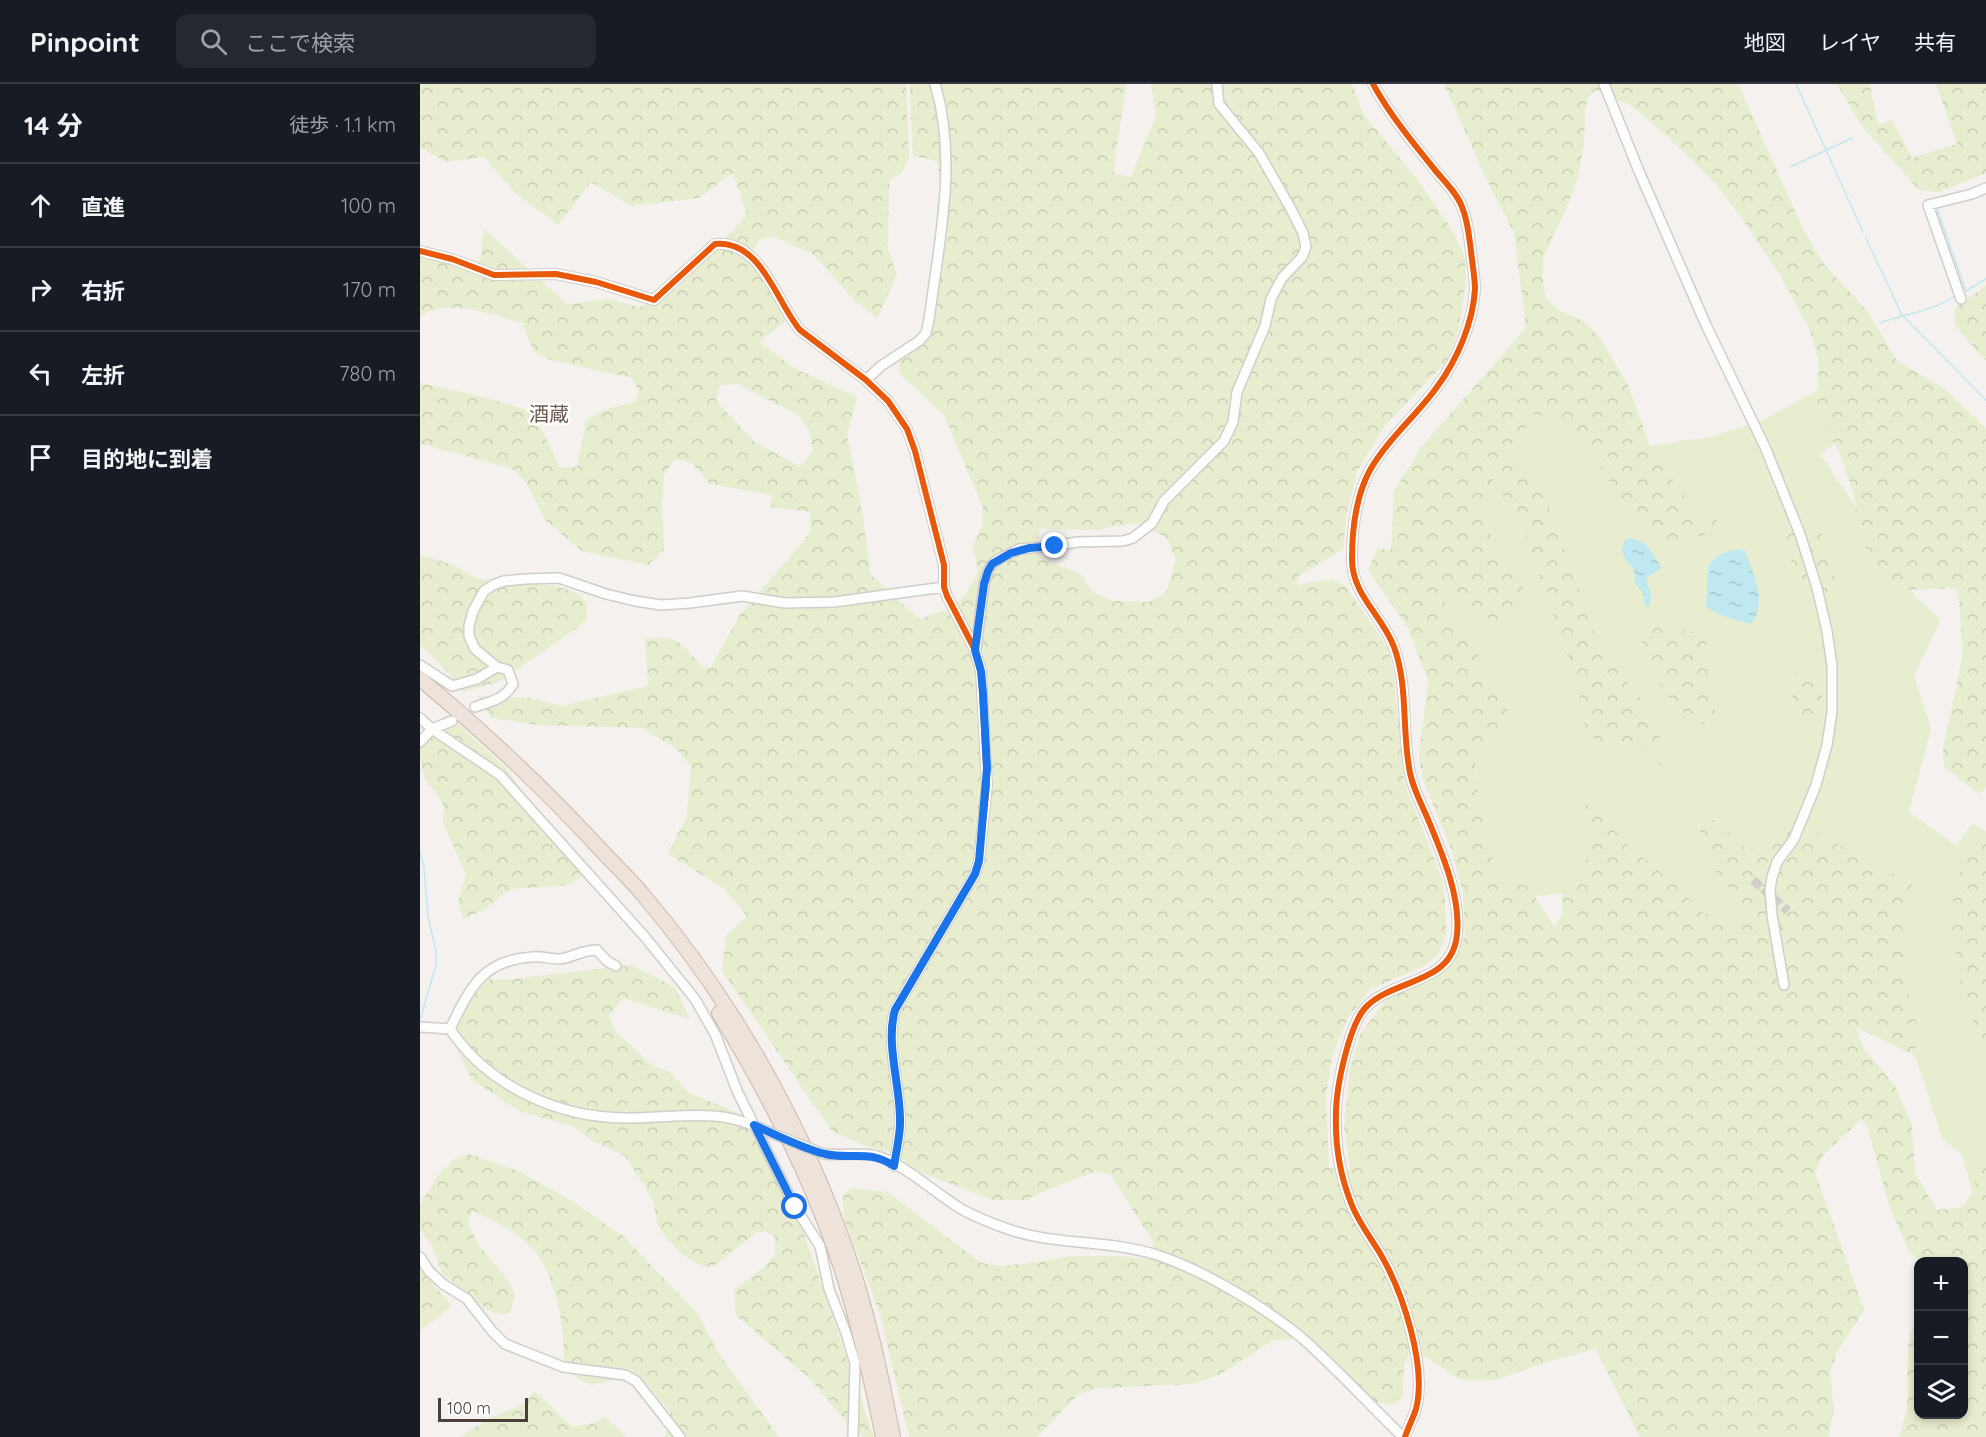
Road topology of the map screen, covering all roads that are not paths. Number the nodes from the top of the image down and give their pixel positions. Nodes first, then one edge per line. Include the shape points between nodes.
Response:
1 (935, 84) edge
2 (1217, 84) edge
3 (1373, 84) edge
4 (1604, 84) edge
5 (1986, 188) edge
6 (420, 251) edge
7 (1961, 299) dead end
8 (866, 380) junction
9 (944, 586) junction
10 (975, 650) junction
11 (420, 665) edge
12 (497, 667) junction
13 (420, 679) edge
14 (475, 707) dead end
15 (420, 718) edge
16 (452, 721) dead end
17 (432, 729) junction
18 (420, 742) edge
19 (612, 862) junction
20 (616, 966) dead end
21 (1784, 985) dead end
22 (420, 1027) edge
23 (450, 1029) junction
24 (754, 1125) junction
25 (894, 1166) junction
26 (420, 1257) edge
27 (680, 1437) edge
28 (852, 1437) edge
29 (883, 1437) edge
30 (893, 1437) edge
31 (1404, 1437) edge

1 - 8 street via 946,148 942,224 926,333
2 - 10 street via 1219,104 1258,153 1291,209 1306,247 1271,299 1265,326 1237,392 1230,430 1224,441 1164,501 1152,523 1133,538 1019,549 992,564 984,584
3 - 31 street via 1404,132 1461,203 1475,290 1458,351 1435,390 1370,470 1361,492 1352,561 1354,579 1393,644 1398,661 1410,773 1445,863 1458,935 1444,965 1377,998 1363,1011 1346,1054 1337,1095 1342,1177 1358,1219 1391,1274 1416,1355 1416,1408
4 - 21 street via 1706,325 1766,447 1800,534 1827,631 1832,712 1827,745 1812,796 1794,839 1777,862 1770,890
5 - 7 street via 1928,205
6 - 8 street via 494,274 556,274 654,300 715,244 726,243 754,259 800,330
8 - 9 street via 888,401 907,429 944,565
9 - 10 street
9 - 12 street via 834,602 785,603 742,596 661,604 616,597 559,578 504,581 484,591 469,626 475,649
10 - 25 street via 981,671 987,768 979,861 893,1017 900,1124
11 - 12 street via 452,686 477,679
12 - 14 street via 508,670 513,684 503,697
13 - 19 highway via 515,762
15 - 17 street
16 - 17 street
17 - 18 street
17 - 24 street via 500,775 695,999 715,1034
19 - 29 highway via 699,982 785,1133 816,1200 844,1276
19 - 30 highway via 655,909 717,994 795,1128 854,1275 870,1327
20 - 23 street via 597,950 560,958 507,960 472,985
22 - 23 street
23 - 24 street via 461,1046 497,1077 531,1098 553,1106 623,1119 715,1116
24 - 25 street, bridge via 824,1154 869,1155
24 - 28 street via 795,1207 820,1246 829,1289 855,1363
25 - 31 street via 962,1209 1005,1229 1114,1245 1190,1268 1231,1290 1300,1337
26 - 27 street via 443,1284 467,1299 505,1344 563,1367 624,1375 636,1381

